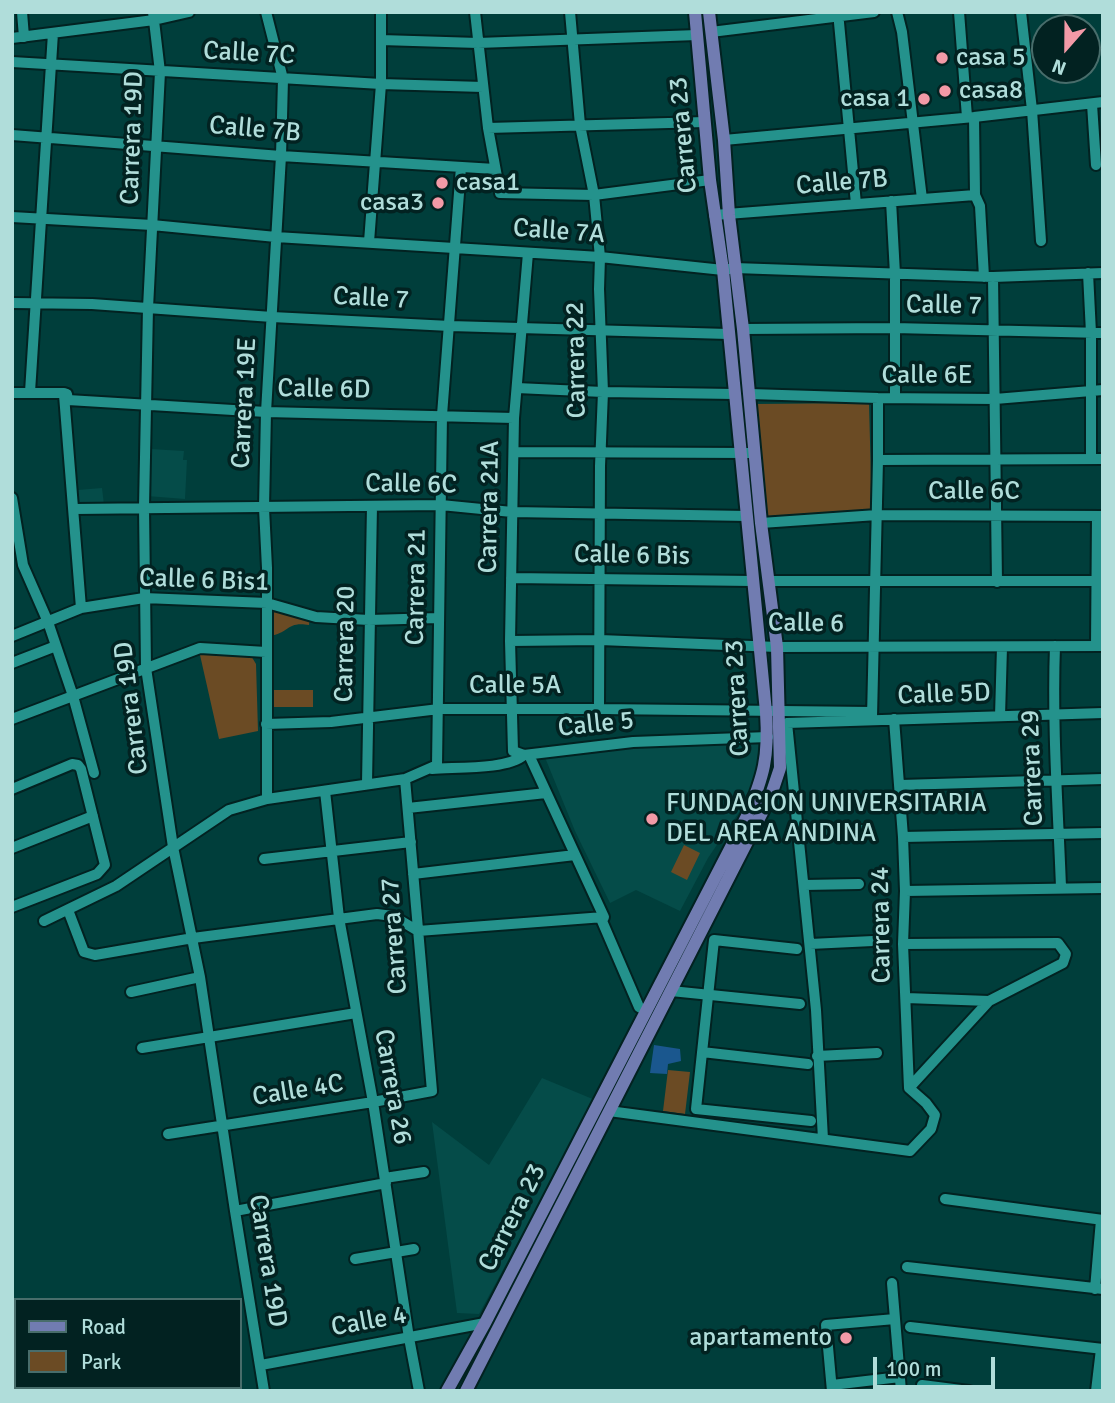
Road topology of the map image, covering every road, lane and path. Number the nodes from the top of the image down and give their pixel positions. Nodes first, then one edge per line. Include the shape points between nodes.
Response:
1 (22, 12) edge
2 (189, 12) edge
3 (266, 12) edge
4 (381, 12) edge
5 (475, 12) edge
6 (570, 12) edge
7 (695, 12) edge
8 (709, 12) edge
9 (874, 12) edge
10 (897, 12) edge
11 (959, 12) edge
12 (1021, 12) edge
13 (838, 15) edge
14 (153, 16) edge
15 (711, 32) junction
16 (53, 33) junction
17 (697, 35) junction
18 (18, 38) edge
19 (381, 40) junction
20 (572, 40) junction
21 (478, 43) junction
22 (12, 62) edge
23 (52, 65) junction
24 (160, 72) junction
25 (283, 79) junction
26 (381, 84) junction
27 (483, 87) junction
28 (1097, 103) edge
29 (1032, 110) junction
30 (971, 117) junction
31 (705, 122) junction
32 (913, 122) junction
33 (580, 125) junction
34 (488, 128) junction
35 (847, 128) junction
36 (12, 135) edge
37 (46, 137) junction
38 (724, 140) junction
39 (156, 145) junction
40 (281, 156) junction
41 (375, 162) junction
42 (1096, 165) dead end
43 (461, 167) junction
44 (495, 169) junction
45 (710, 180) junction
46 (594, 195) junction
47 (975, 195) junction
48 (922, 198) junction
49 (891, 201) junction
50 (856, 204) junction
51 (714, 215) junction
52 (729, 215) junction
53 (12, 217) edge
54 (42, 218) junction
55 (152, 225) junction
56 (276, 237) junction
57 (1041, 241) dead end
58 (369, 242) junction
59 (454, 248) junction
60 (528, 253) junction
61 (600, 257) junction
62 (729, 269) junction
63 (1088, 273) junction
64 (1103, 273) edge
65 (895, 274) junction
66 (988, 277) junction
67 (12, 303) edge
68 (36, 303) junction
69 (148, 308) junction
70 (272, 317) junction
71 (450, 326) junction
72 (521, 328) junction
73 (894, 328) junction
74 (743, 329) junction
75 (995, 329) junction
76 (600, 331) junction
77 (1097, 333) edge
78 (728, 334) junction
79 (517, 388) junction
80 (1090, 390) junction
81 (1103, 390) edge
82 (30, 392) junction
83 (603, 392) junction
84 (12, 393) edge
85 (64, 393) junction
86 (734, 394) junction
87 (750, 394) junction
88 (878, 398) junction
89 (895, 398) junction
90 (995, 399) junction
91 (147, 405) junction
92 (266, 412) junction
93 (442, 415) junction
94 (514, 418) junction
95 (514, 452) junction
96 (601, 453) junction
97 (754, 453) junction
98 (740, 454) junction
99 (1097, 459) edge
100 (878, 460) junction
101 (996, 461) junction
102 (12, 498) edge
103 (441, 505) junction
104 (372, 506) junction
105 (144, 507) junction
106 (75, 509) junction
107 (264, 509) junction
108 (512, 512) junction
109 (600, 515) junction
110 (877, 515) junction
111 (995, 515) junction
112 (747, 516) junction
113 (1100, 516) edge
114 (761, 523) junction
115 (18, 568) edge
116 (512, 578) junction
117 (600, 578) junction
118 (752, 581) junction
119 (769, 581) junction
120 (875, 582) junction
121 (997, 582) junction
122 (1100, 582) edge
123 (144, 598) junction
124 (267, 603) junction
125 (81, 608) junction
126 (439, 618) junction
127 (369, 620) junction
128 (48, 622) junction
129 (12, 636) edge
130 (600, 640) junction
131 (510, 641) junction
132 (56, 646) junction
133 (759, 646) junction
134 (1055, 646) junction
135 (1100, 646) edge
136 (874, 647) junction
137 (1002, 647) junction
138 (777, 648) junction
139 (266, 652) junction
140 (12, 663) edge
141 (146, 668) junction
142 (73, 696) junction
143 (511, 708) junction
144 (439, 709) junction
145 (599, 709) junction
146 (1103, 713) edge
147 (1053, 715) junction
148 (777, 716) junction
149 (872, 716) junction
150 (1000, 716) junction
151 (367, 717) junction
152 (12, 719) edge
153 (894, 719) junction
154 (266, 724) junction
155 (768, 737) junction
156 (526, 755) junction
157 (432, 769) junction
158 (94, 773) dead end
159 (405, 779) junction
160 (1103, 779) edge
161 (1058, 780) junction
162 (776, 781) junction
163 (367, 783) junction
164 (792, 783) junction
165 (901, 785) junction
166 (12, 789) edge
167 (325, 791) junction
168 (546, 793) junction
169 (267, 799) junction
170 (408, 808) junction
171 (93, 816) junction
172 (863, 830) dead end
173 (798, 833) junction
174 (1103, 833) edge
175 (1059, 834) junction
176 (903, 837) junction
177 (411, 842) junction
178 (173, 847) junction
179 (12, 848) edge
180 (333, 851) junction
181 (575, 855) junction
182 (264, 859) dead end
183 (413, 874) junction
184 (859, 884) dead end
185 (804, 885) junction
186 (1061, 887) junction
187 (1103, 888) edge
188 (905, 891) junction
189 (12, 907) edge
190 (68, 910) junction
191 (604, 917) junction
192 (339, 918) junction
193 (44, 921) dead end
194 (418, 931) junction
195 (193, 938) junction
196 (873, 941) dead end
197 (810, 944) junction
198 (903, 944) junction
199 (797, 949) dead end
200 (677, 950) junction
201 (689, 956) junction
202 (200, 977) junction
203 (671, 990) junction
204 (131, 992) dead end
205 (708, 995) junction
206 (906, 998) junction
207 (989, 1001) junction
208 (800, 1004) dead end
209 (645, 1010) junction
210 (356, 1013) junction
211 (208, 1037) junction
212 (142, 1048) dead end
213 (702, 1052) junction
214 (877, 1053) dead end
215 (813, 1060) junction
216 (909, 1088) junction
217 (433, 1090) joint
218 (373, 1102) junction
219 (609, 1111) junction
220 (811, 1121) dead end
221 (222, 1126) junction
222 (168, 1134) dead end
223 (823, 1139) junction
224 (424, 1172) dead end
225 (386, 1181) junction
226 (945, 1199) dead end
227 (235, 1211) junction
228 (1102, 1220) edge
229 (414, 1249) dead end
230 (396, 1253) junction
231 (355, 1259) dead end
232 (906, 1267) dead end
233 (892, 1283) dead end
234 (1099, 1289) edge
235 (895, 1319) junction
236 (485, 1323) junction
237 (911, 1328) dead end
238 (409, 1339) junction
239 (1102, 1349) edge
240 (261, 1365) junction
241 (900, 1377) junction
242 (922, 1385) dead end
243 (832, 1388) edge
244 (264, 1391) edge
245 (419, 1391) edge
246 (447, 1391) edge
247 (466, 1391) edge
248 (901, 1391) edge
249 (969, 1391) edge
250 (1096, 1391) edge

1 - 18 street
2 - 14 street
3 - 25 street, Carrera 19E
4 - 19 street
5 - 21 street
6 - 20 street, Carrera 22
7 - 17 main road, Carrera 23
8 - 15 main road, Carrera 23
9 - 13 street
10 - 32 street
11 - 30 street
12 - 29 street
13 - 15 street
13 - 35 street
14 - 16 street
14 - 24 street, Carrera 19D
15 - 38 main road, Carrera 23
16 - 18 street
16 - 23 street
17 - 20 street
17 - 31 main road, Carrera 23
19 - 21 street
19 - 26 street
20 - 21 street
20 - 33 street, Carrera 22
21 - 27 street
22 - 23 street, Calle 7C
23 - 24 street, Calle 7C
23 - 37 street
24 - 25 street, Calle 7C
24 - 39 street, Carrera 19D
25 - 26 street, Calle 7C
25 - 40 street, Carrera 19E
26 - 27 street, Calle 7C
26 - 41 street
27 - 34 street
28 - 29 street
28 - 42 street
29 - 30 street
29 - 57 street
30 - 32 street
30 - 47 street
31 - 33 street
31 - 45 main road, Carrera 23
32 - 35 street
32 - 48 street
33 - 34 street
33 - 46 street, Carrera 22
34 - 44 street
35 - 38 street
35 - 50 street
36 - 37 street, Calle 7B
37 - 39 street, Calle 7B
37 - 54 street
38 - 52 main road, Carrera 23
39 - 40 street, Calle 7B
39 - 55 street, Carrera 19D
40 - 41 street, Calle 7B
40 - 56 street, Carrera 19E
41 - 43 street, Calle 7B
41 - 58 street
43 - 44 street, Calle 7B
43 - 59 street, Carrera 21
44 - 46 street via 500,193
45 - 46 street
45 - 51 main road, Carrera 23
46 - 61 street, Carrera 22
47 - 48 street, Calle 7B
47 - 66 street
48 - 49 street, Calle 7B
49 - 50 street, Calle 7B
49 - 65 street
50 - 52 street, Calle 7B
51 - 52 street, Calle 7B
51 - 62 main road, Carrera 23
52 - 62 main road, Carrera 23
53 - 54 street, Calle 7A
54 - 55 street, Calle 7A
54 - 68 street
55 - 56 street, Calle 7A
55 - 69 street, Carrera 19D
56 - 58 street, Calle 7A
56 - 70 street, Carrera 19E
58 - 59 street, Calle 7A
59 - 60 street, Calle 7A
59 - 71 street, Carrera 21
60 - 61 street, Calle 7A
60 - 72 street, Carrera 21A
61 - 62 street, Calle 7A
61 - 76 street, Carrera 22
62 - 65 street, Calle 7A
62 - 74 main road, Carrera 23
62 - 78 main road, Carrera 23
63 - 64 street, Calle 7A
63 - 66 street, Calle 7A
63 - 77 street
65 - 66 street, Calle 7A
65 - 73 street
66 - 75 street
67 - 68 street, Calle 7
68 - 69 street, Calle 7
68 - 82 street
69 - 70 street, Calle 7
69 - 91 street, Carrera 19D
70 - 71 street, Calle 7
70 - 92 street, Carrera 19E
71 - 72 street, Calle 7
71 - 93 street, Carrera 21
72 - 76 street, Calle 7
72 - 79 street, Carrera 21A
73 - 74 street, Calle 7
73 - 75 street, Calle 7
73 - 89 street
74 - 87 main road, Carrera 23
75 - 77 street, Calle 7
75 - 90 street
76 - 78 street, Calle 7
76 - 83 street, Carrera 22
77 - 80 street
78 - 86 main road, Carrera 23
79 - 83 street
79 - 94 street, Carrera 21A
80 - 81 street, Calle 6E
80 - 90 street, Calle 6E
80 - 99 street
82 - 84 street, Calle 6D
82 - 85 street, Calle 6D
83 - 86 street
83 - 96 street, Carrera 22
85 - 91 street, Calle 6D via 68,400
85 - 106 street
86 - 98 main road, Carrera 23
87 - 88 street, Calle 6E
87 - 97 main road, Carrera 23
88 - 89 street, Calle 6E
88 - 100 street
89 - 90 street, Calle 6E
90 - 101 street
91 - 92 street, Calle 6D
91 - 105 street, Carrera 19D
92 - 93 street, Calle 6D
92 - 107 street, Carrera 19E
93 - 94 street, Calle 6D
93 - 103 street, Carrera 21
94 - 95 street, Carrera 21A
95 - 96 street
95 - 108 street, Carrera 21A
96 - 98 street
96 - 109 street, Carrera 22
97 - 98 street
97 - 114 main road, Carrera 23
98 - 112 main road, Carrera 23
99 - 101 street
100 - 101 street
100 - 110 street
101 - 111 street
102 - 115 street
103 - 104 street, Calle 6C
103 - 108 street, Calle 6C
103 - 126 street, Carrera 21
104 - 107 street, Calle 6C
104 - 127 street, Carrera 20
105 - 106 street, Calle 6C
105 - 107 street, Calle 6C
105 - 123 street, Carrera 19D
106 - 125 street
107 - 124 street, Carrera 19E
108 - 109 street, Calle 6C
108 - 116 street, Carrera 21A
109 - 112 street, Calle 6C
109 - 117 street, Carrera 22
110 - 111 street, Calle 6C
110 - 114 street, Calle 6C
110 - 120 street
111 - 113 street, Calle 6C
111 - 121 street
112 - 118 main road, Carrera 23
113 - 122 street
114 - 119 main road, Carrera 23
115 - 128 street
116 - 117 street, Calle 6 Bis
116 - 131 street, Carrera 21A
117 - 118 street, Calle 6 Bis
117 - 130 street, Carrera 22
118 - 133 main road, Carrera 23
119 - 120 street
119 - 138 main road, Carrera 23
120 - 121 street
120 - 136 street
121 - 122 street
122 - 135 street
123 - 124 street, Calle 6 Bis1
123 - 125 street, Calle 6 Bis1
123 - 141 street, Carrera 19D
124 - 127 street, Calle 6 Bis1 via 316,617
124 - 139 street, Carrera 19E
125 - 128 street, Calle 6 Bis1
126 - 127 street, Calle 6 Bis1
126 - 144 street, Carrera 21
127 - 151 street, Carrera 20
128 - 129 street, Calle 6 Bis1
128 - 132 street
130 - 131 street, Calle 6
130 - 133 street, Calle 6
130 - 145 street, Carrera 22
131 - 143 street, Carrera 21A
132 - 140 street
132 - 142 street
133 - 138 street, Calle 6
133 - 148 main road, Carrera 23
134 - 135 street, Calle 6
134 - 137 street, Calle 6
134 - 147 street, Carrera 29
136 - 137 street, Calle 6
136 - 138 street, Calle 6
136 - 149 street
137 - 150 street
138 - 148 main road, Carrera 23
139 - 141 street via 200,648
139 - 154 street, Carrera 19E
141 - 142 street
141 - 178 street, Carrera 19D
142 - 152 street
142 - 158 street
143 - 144 street, Calle 5A
143 - 145 street, Calle 5A
143 - 156 street, Carrera 21A via 513,751
144 - 151 street, Calle 5A
144 - 157 street, Carrera 21 via 437,765
145 - 148 street, Calle 5A
146 - 147 street, Calle 5D
147 - 150 street, Calle 5D
147 - 161 street, Carrera 29
148 - 149 street, Calle 5A
148 - 155 main road, Carrera 23
148 - 162 main road, Carrera 23 via 780,768
148 - 164 street
149 - 153 street, Calle 5D
150 - 153 street, Calle 5D
151 - 154 street, Calle 5A
151 - 163 street, Carrera 20
153 - 165 street, Carrera 24
154 - 169 street, Carrera 19E
155 - 156 street, Calle 5 via 633,742
155 - 200 main road, Carrera 23 via 762,782
156 - 157 street, Calle 5 via 503,765
156 - 168 street, Carrera 21A
157 - 159 street, Calle 5
159 - 163 street, Calle 5
159 - 170 street, Carrera 27
160 - 161 street
161 - 165 street
161 - 175 street, Carrera 29
162 - 164 street
162 - 201 main road, Carrera 23
163 - 167 street, Calle 5
164 - 173 street
165 - 176 street, Carrera 24
166 - 171 street via 76,764
167 - 169 street, Calle 5
167 - 180 street, Carrera 26
168 - 170 street
168 - 181 street, Carrera 21A
169 - 178 street, Calle 5 via 229,810
170 - 177 street, Carrera 27
171 - 179 street
171 - 189 street via 103,870
172 - 173 street
173 - 185 street
174 - 175 street
175 - 176 street
175 - 186 street, Carrera 29
176 - 188 street, Carrera 24
177 - 180 street
177 - 183 street, Carrera 27
178 - 190 street, Calle 5 via 116,886
178 - 195 street, Carrera 19D
180 - 182 street
180 - 192 street, Carrera 26
181 - 183 street
181 - 191 street, Carrera 21A
183 - 194 street, Carrera 27
184 - 185 street
185 - 197 street
186 - 187 street
186 - 188 street
188 - 198 street, Carrera 24
190 - 193 street, Calle 5
190 - 195 street via 84,952 95,955
191 - 194 street
191 - 209 street, Carrera 21A via 634,996
192 - 194 street via 393,916
192 - 195 street
192 - 210 street, Carrera 26
194 - 217 street, Carrera 27
195 - 202 street, Carrera 19D
196 - 197 street
197 - 215 street via 816,1010
198 - 206 street, Carrera 24
198 - 207 street via 1058,943 1066,954 1063,963
199 - 205 street via 714,940
200 - 201 main road
200 - 209 main road, Carrera 23
201 - 203 main road, Carrera 23
202 - 204 street
202 - 211 street, Carrera 19D
203 - 205 street
203 - 219 main road, Carrera 23
205 - 208 street
205 - 213 street
206 - 207 street
206 - 216 street, Carrera 24
207 - 216 street
209 - 236 main road, Carrera 23
210 - 211 street
210 - 218 street, Carrera 26
211 - 212 street
211 - 221 street, Carrera 19D
213 - 215 street
213 - 220 street via 696,1109
214 - 215 street
215 - 223 street
216 - 223 street via 934,1115 931,1129 910,1150
217 - 218 street, Calle 4C
218 - 221 street, Calle 4C
218 - 225 street, Carrera 26
219 - 223 street
219 - 247 main road, Carrera 23
221 - 222 street, Calle 4C
221 - 227 street, Carrera 19D
224 - 225 street
225 - 227 street
225 - 230 street, Carrera 26
226 - 228 street
227 - 240 street, Carrera 19D
228 - 234 street
229 - 230 street
230 - 231 street
230 - 238 street, Carrera 26
232 - 234 street
233 - 235 street
235 - 241 street
235 - 243 street via 826,1325
236 - 238 street, Calle 4
236 - 246 main road, Carrera 23
237 - 239 street
238 - 240 street, Calle 4
238 - 245 street, Carrera 26
239 - 250 street
240 - 244 street, Carrera 19D
241 - 243 street
241 - 248 street
242 - 249 street

